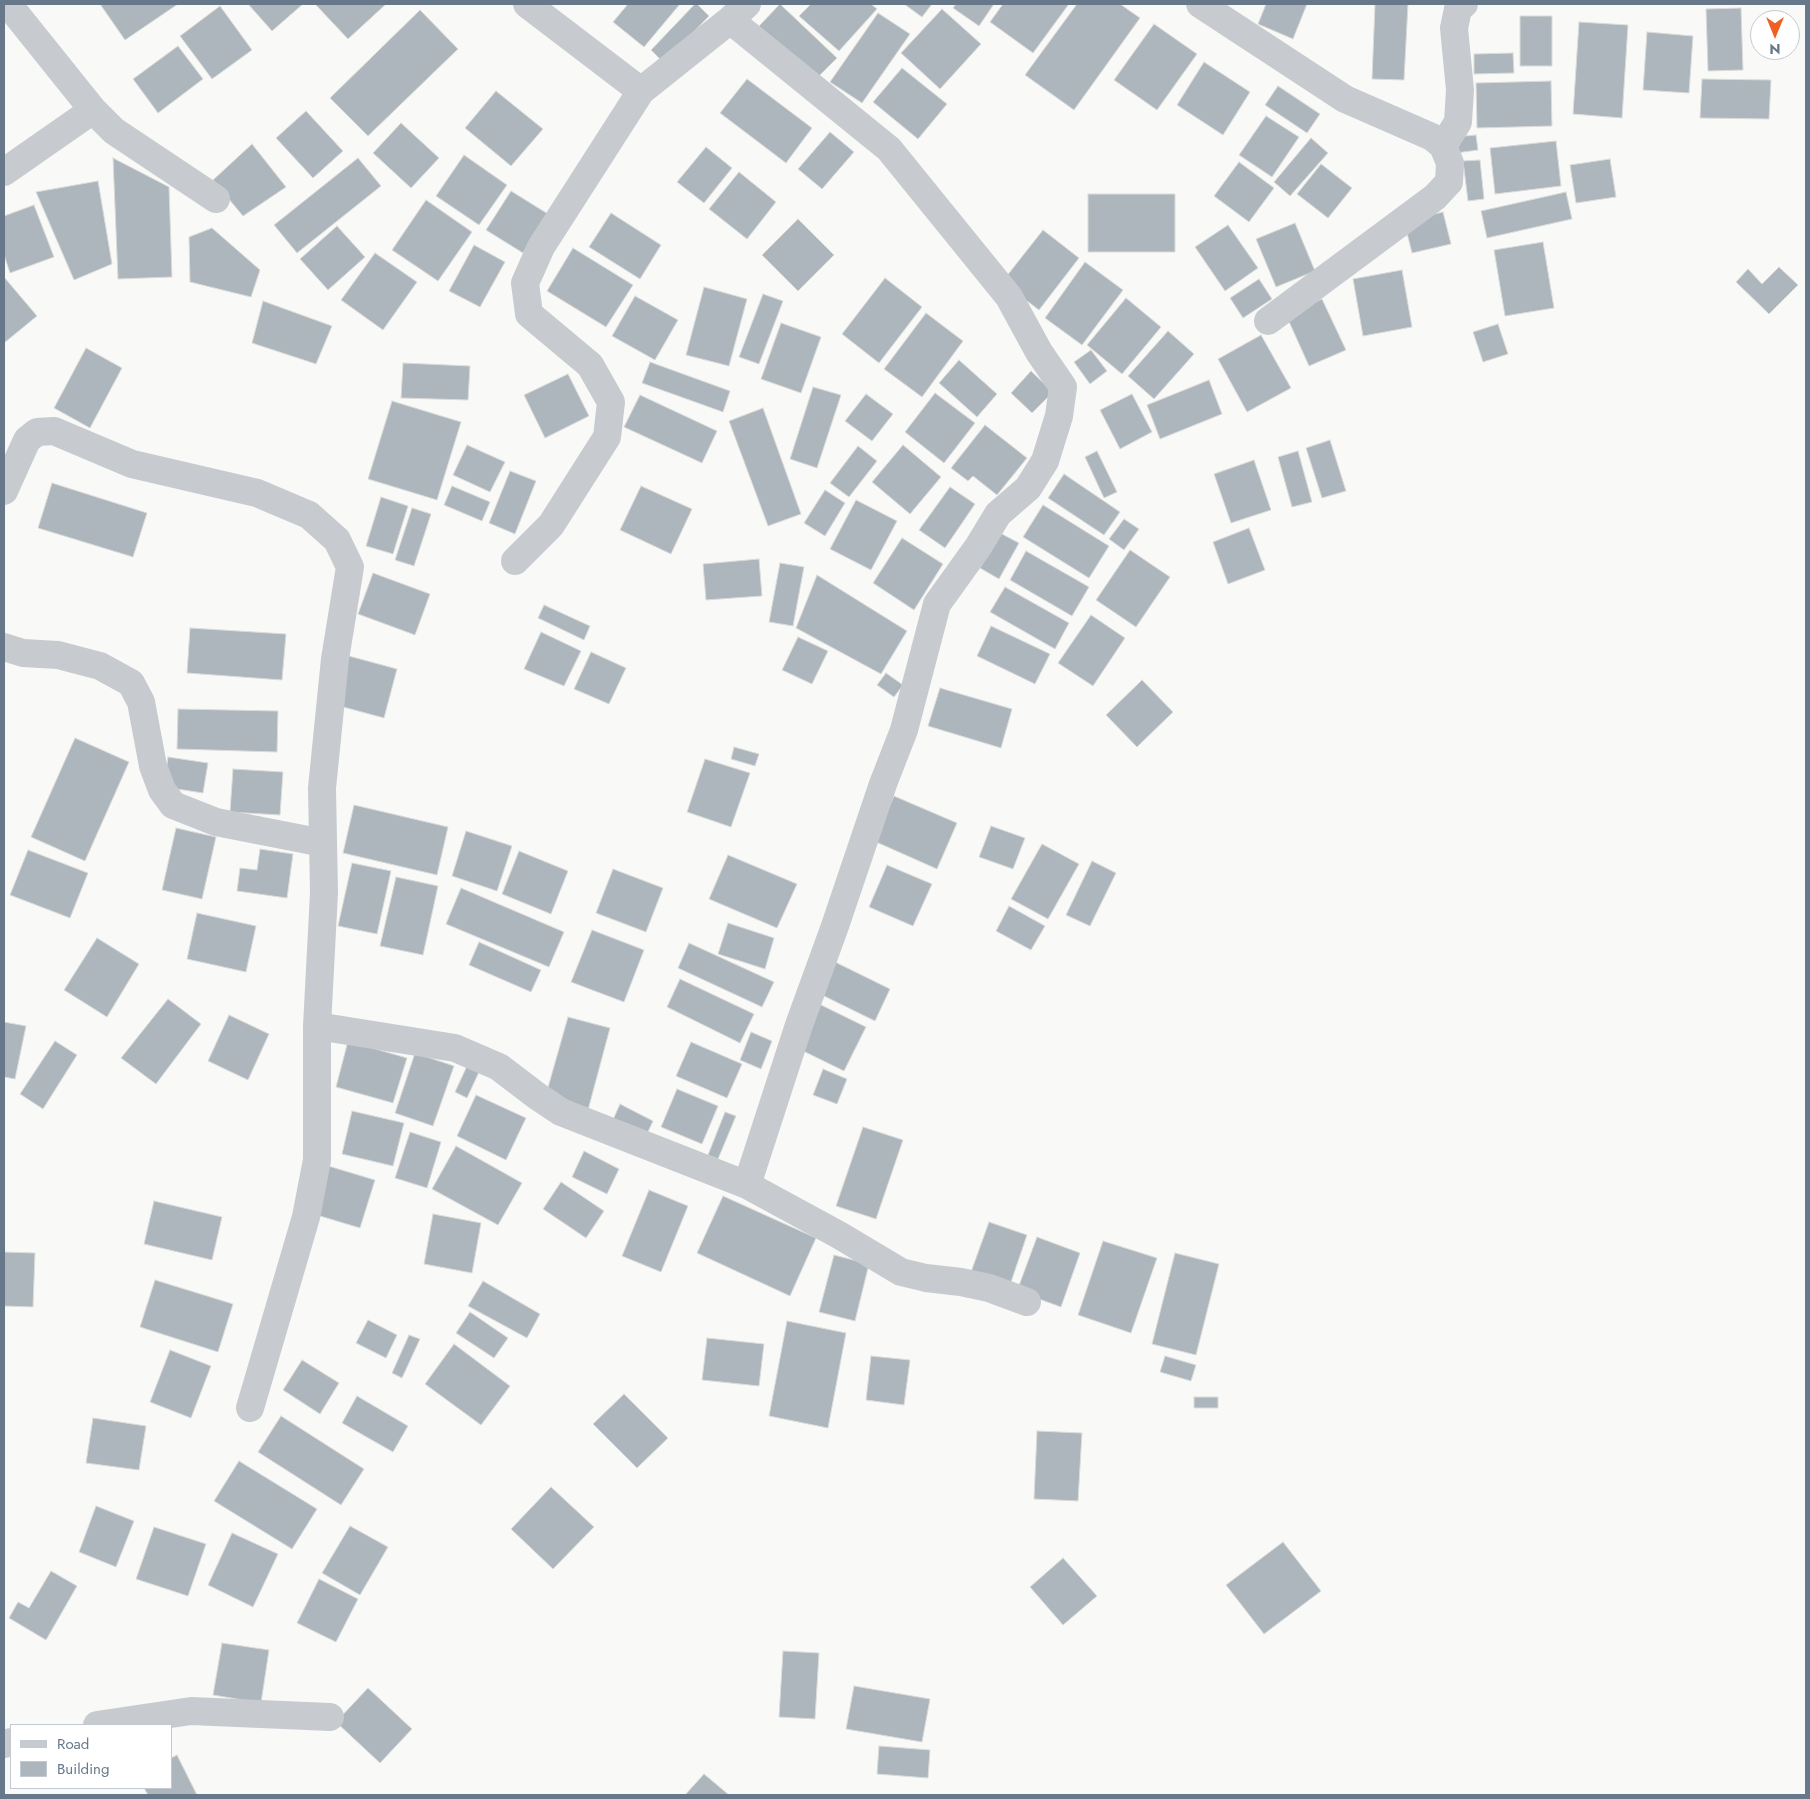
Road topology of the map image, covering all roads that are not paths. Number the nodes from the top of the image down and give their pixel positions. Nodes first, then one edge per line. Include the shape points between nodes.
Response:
1 (8, 4) edge
2 (527, 4) edge
3 (1200, 4) edge
4 (1464, 4) edge
5 (739, 12) edge
6 (641, 91) junction
7 (93, 110) junction
8 (1443, 146) junction
9 (4, 172) edge
10 (216, 200) dead end
11 (1268, 321) dead end
12 (4, 491) edge
13 (515, 561) dead end
14 (4, 647) edge
15 (323, 843) junction
16 (317, 1026) junction
17 (747, 1185) junction
18 (1027, 1302) dead end
19 (250, 1408) dead end
20 (330, 1717) dead end
21 (103, 1724) edge

1 - 7 street
2 - 6 street
3 - 8 street via 1344,99 1432,137
4 - 8 street via 1458,9 1454,28 1460,90 1458,122
5 - 6 street
5 - 17 street via 889,149 1009,297 1062,387 1059,416 1045,461 1028,488 998,514 937,604 904,730 799,1025
6 - 13 street via 541,247 525,283 529,314 590,366 611,402 608,437 551,525
7 - 9 street
7 - 10 street via 114,131
8 - 11 street via 1450,163 1449,182 1435,197
12 - 15 street via 27,440 37,432 54,431 132,464 257,493 309,515 337,540 350,567 335,659 322,788
14 - 15 street via 23,653 58,655 100,666 131,683 141,702 153,766 162,790 174,805 216,822
15 - 16 street via 324,893
16 - 17 street via 456,1048 499,1067 561,1112
16 - 19 street via 317,1160 306,1217
17 - 18 street via 901,1272 989,1288
20 - 21 street via 191,1711

